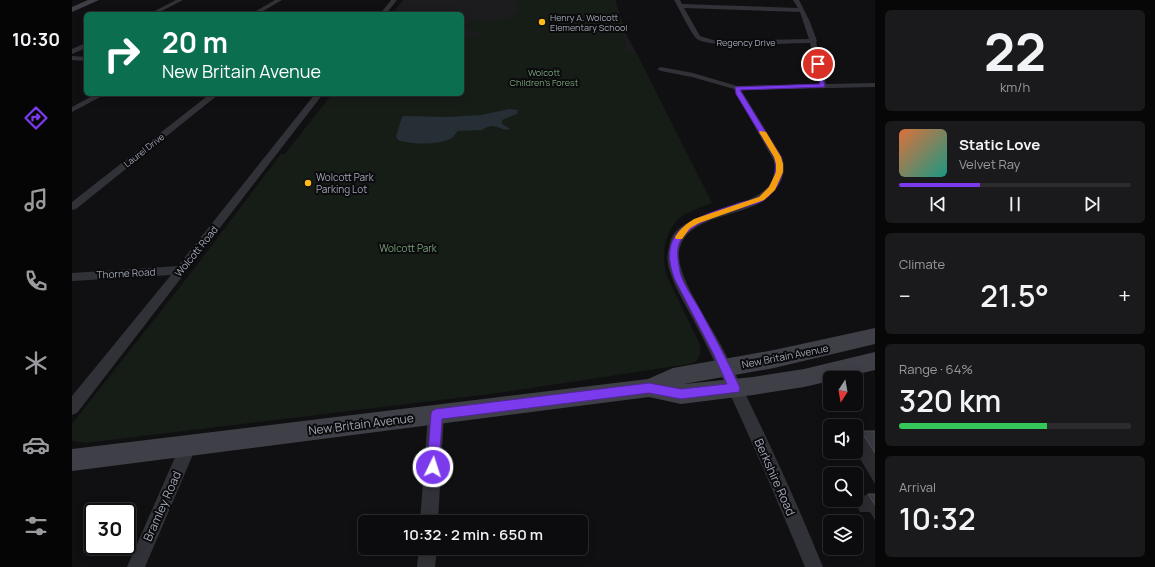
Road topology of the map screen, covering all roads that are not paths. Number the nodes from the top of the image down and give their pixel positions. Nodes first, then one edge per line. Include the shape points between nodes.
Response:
1 (95, 0) edge
2 (180, 0) edge
3 (279, 0) edge
4 (394, 0) edge
5 (796, 0) edge
6 (679, 3) edge
7 (72, 10) edge
8 (802, 10) junction
9 (156, 12) edge
10 (258, 12) edge
11 (385, 12) edge
12 (814, 41) junction
13 (84, 46) edge
14 (72, 52) edge
15 (72, 58) edge
16 (84, 60) edge
17 (661, 69) dead end
18 (875, 84) edge
19 (823, 86) junction
20 (737, 88) junction
21 (98, 96) edge
22 (212, 96) edge
23 (318, 96) edge
24 (72, 110) edge
25 (72, 207) edge
26 (180, 270) junction
27 (72, 277) edge
28 (875, 336) edge
29 (875, 361) edge
30 (725, 368) junction
31 (649, 388) junction
32 (735, 388) junction
33 (72, 408) edge
34 (436, 414) junction
35 (189, 445) junction
36 (72, 460) edge
37 (429, 515) edge
38 (427, 555) edge
39 (136, 567) edge
40 (426, 567) edge
41 (814, 567) edge

1 - 7 main road
2 - 9 street
3 - 10 street
4 - 11 street
5 - 8 street
6 - 8 street
6 - 12 street, Regency Drive via 698,37 703,40 716,43
8 - 12 street
12 - 19 street
13 - 14 street
15 - 16 street
17 - 20 street
18 - 19 street
19 - 20 street
20 - 30 street, Berkshire Road via 778,157 778,178 773,188 762,198 714,214 688,226 674,248 673,260 679,280
21 - 24 street
22 - 25 street, Laurel Drive
23 - 26 street, Wolcott Road
26 - 27 street, Thorne Road
26 - 33 street, Wolcott Road
28 - 30 main road, New Britain Avenue
29 - 32 main road, New Britain Avenue via 795,380
30 - 31 main road, New Britain Avenue via 673,376
30 - 32 street, Berkshire Road
31 - 32 main road, New Britain Avenue via 681,394
31 - 34 main road, New Britain Avenue
32 - 41 street, Berkshire Road
34 - 35 main road, New Britain Avenue
34 - 37 street
35 - 36 main road, New Britain Avenue
35 - 39 street, Bramley Road
38 - 40 street

